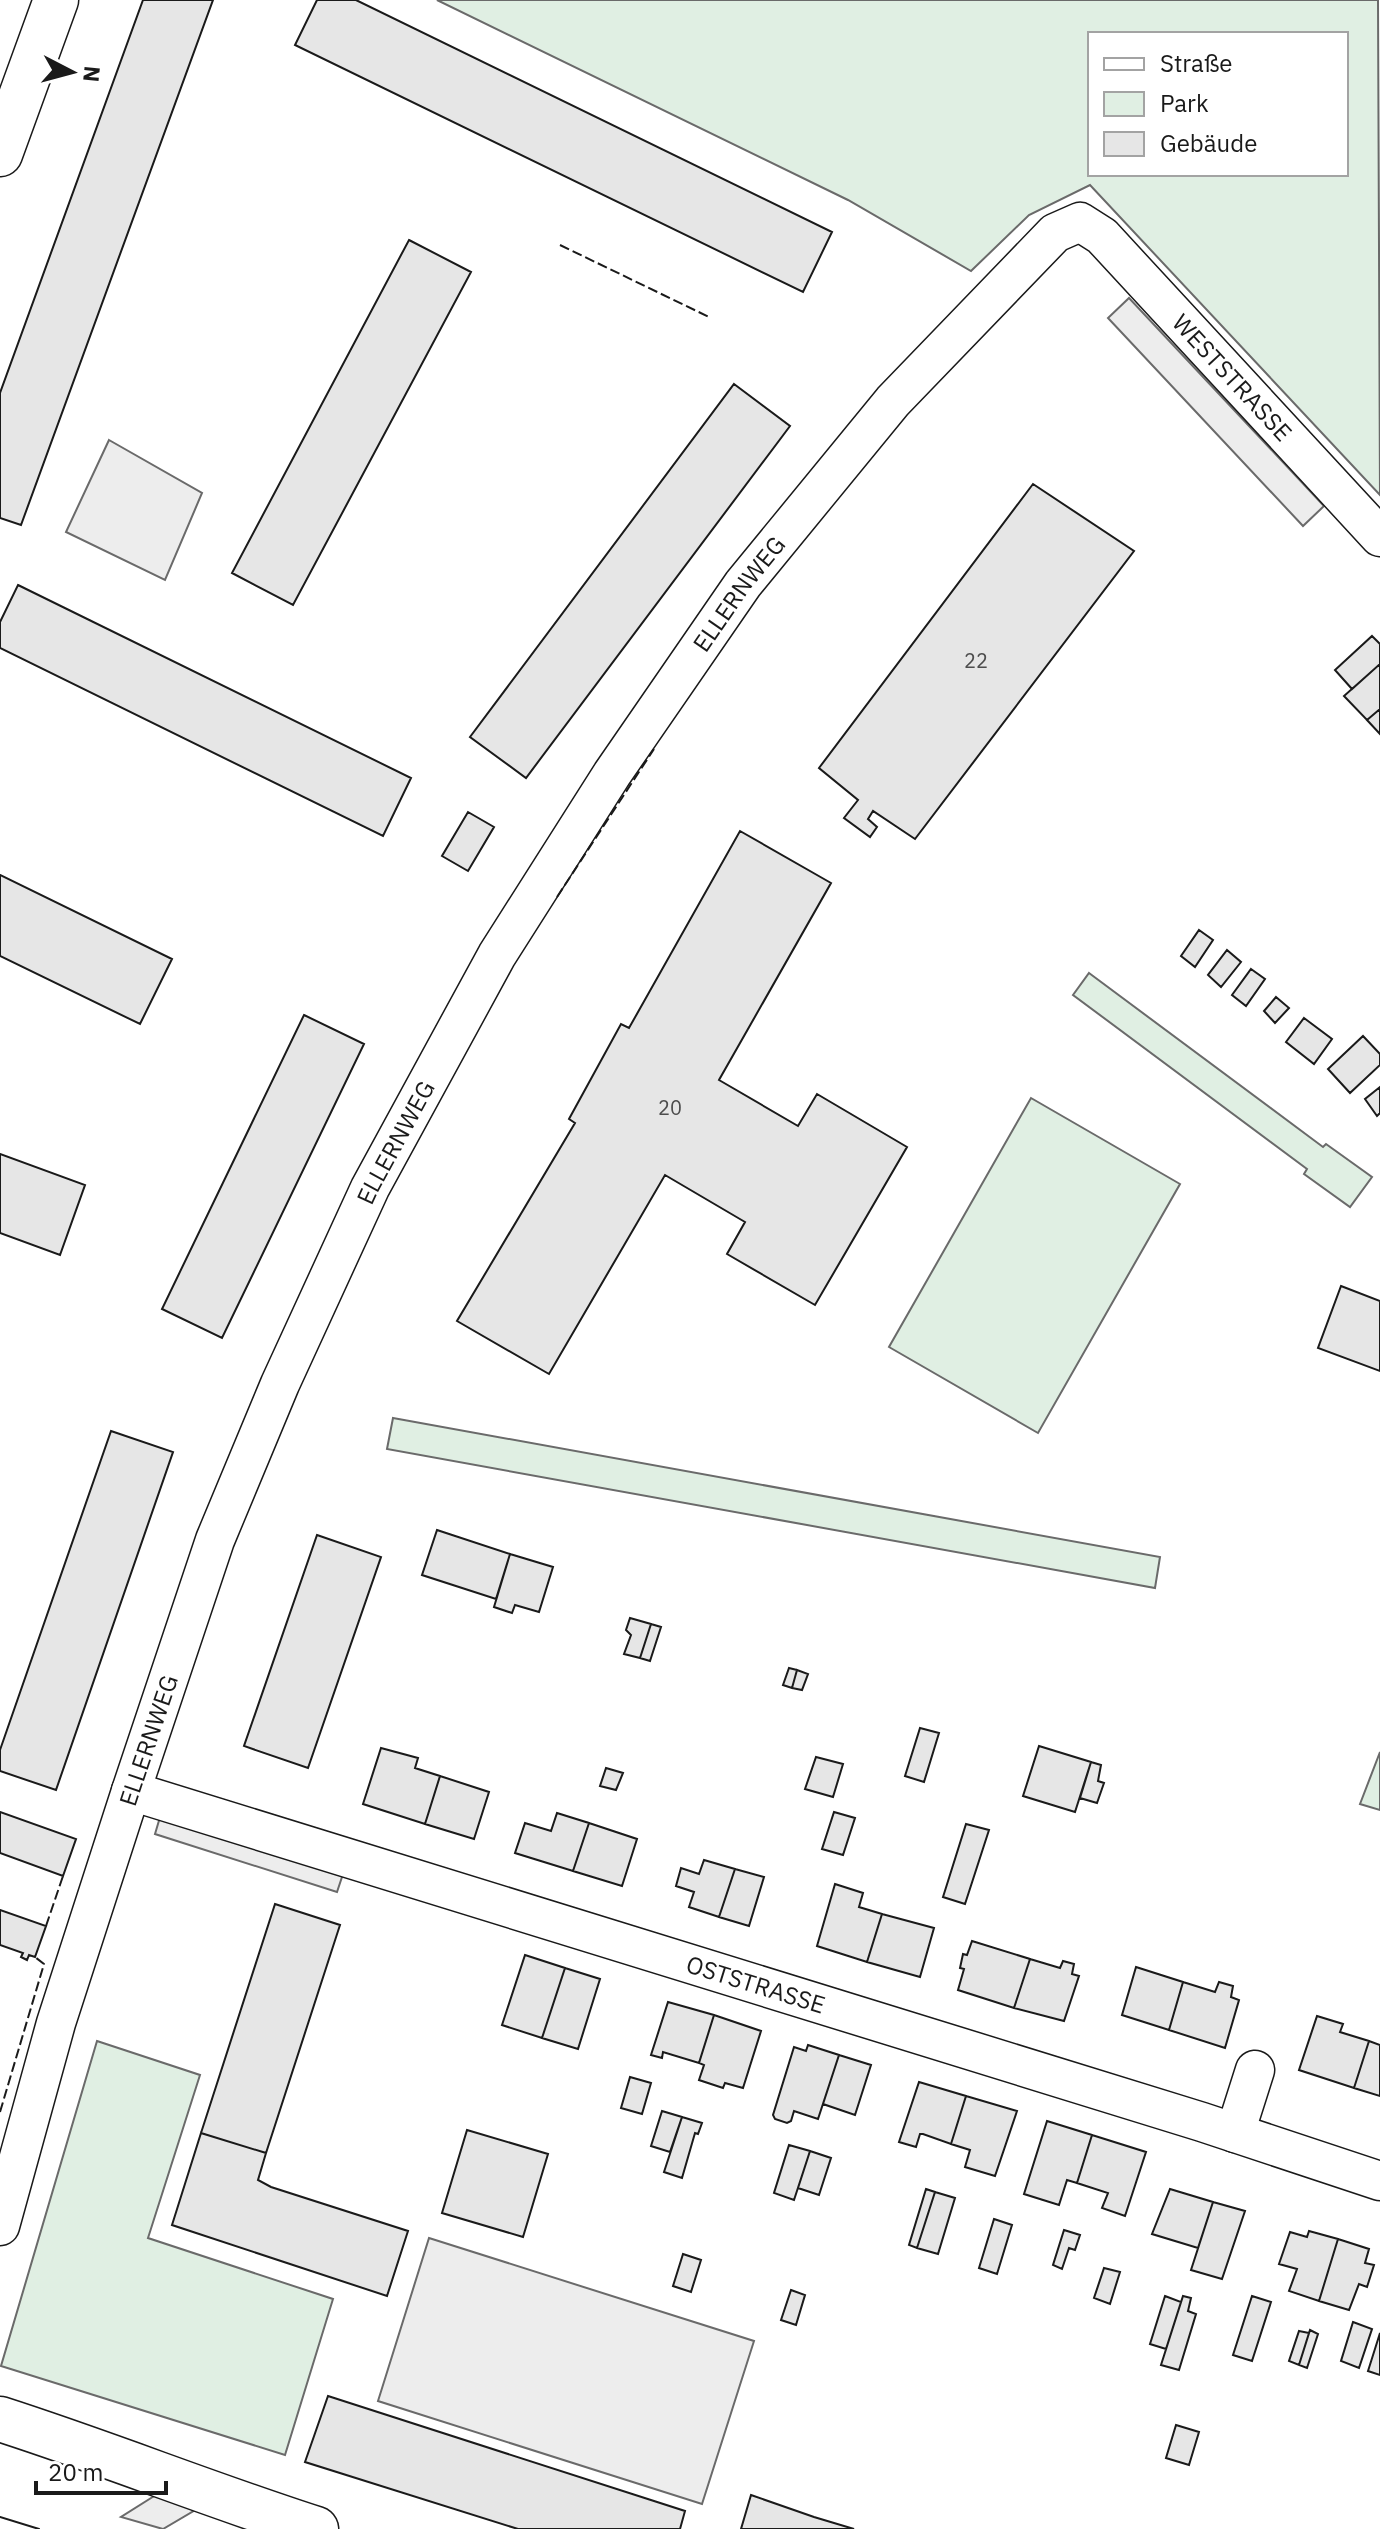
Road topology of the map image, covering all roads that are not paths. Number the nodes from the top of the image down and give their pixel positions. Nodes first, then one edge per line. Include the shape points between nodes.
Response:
1 (56, 0) edge
2 (0, 154) edge
3 (1080, 222) joint
4 (1380, 537) edge
5 (131, 1791) junction
6 (1255, 2070) dead end
7 (1235, 2133) junction
8 (1380, 2181) edge
9 (0, 2226) edge
10 (0, 2419) edge
11 (316, 2529) edge

1 - 2 street
3 - 4 street, WESTSTRASSE via 1102,236
3 - 5 street, ELLERNWEG via 1055,233 893,401 743,584 612,774 497,955 370,1188 280,1384 215,1540
5 - 7 street, OSTSTRASSE
5 - 9 street, ELLERNWEG via 56,2023
6 - 7 street
7 - 8 street, OSTSTRASSE
10 - 11 street

